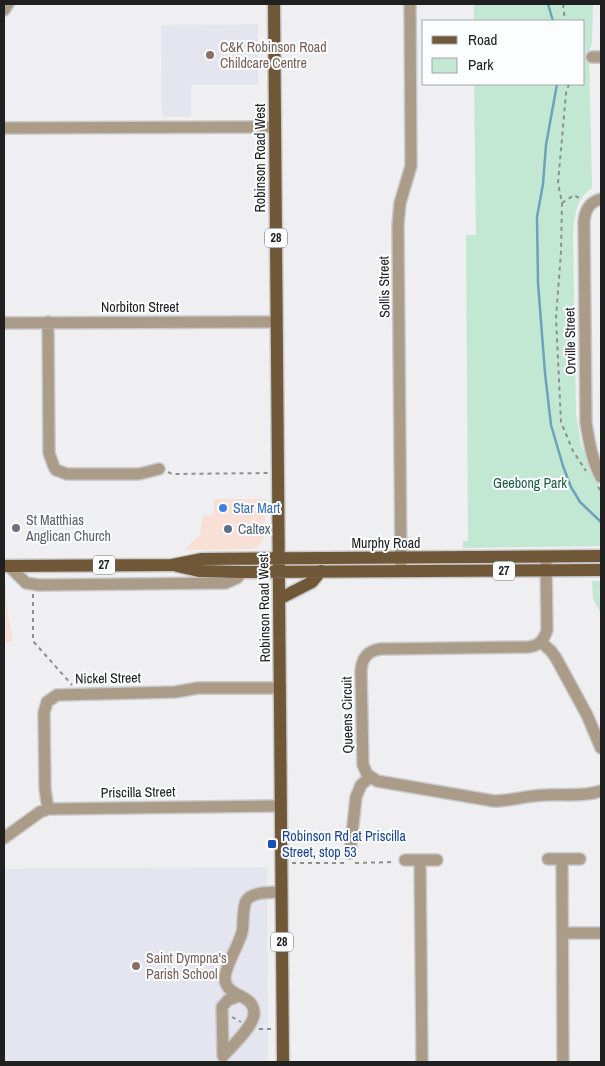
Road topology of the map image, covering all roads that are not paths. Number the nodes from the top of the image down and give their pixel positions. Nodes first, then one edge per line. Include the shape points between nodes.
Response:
1 (8, 4) edge
2 (274, 4) edge
3 (410, 4) edge
4 (4, 10) edge
5 (275, 127) junction
6 (4, 128) edge
7 (601, 199) edge
8 (48, 322) junction
9 (276, 322) junction
10 (4, 323) edge
11 (159, 469) road end
12 (597, 479) edge
13 (601, 556) edge
14 (546, 557) junction
15 (401, 564) junction
16 (172, 565) junction
17 (279, 565) junction
18 (6, 566) edge
19 (601, 570) edge
20 (321, 571) junction
21 (546, 571) junction
22 (242, 572) junction
23 (279, 599) junction
24 (541, 642) junction
25 (280, 688) junction
26 (601, 748) edge
27 (370, 777) junction
28 (601, 791) edge
29 (281, 806) junction
30 (48, 809) junction
31 (4, 838) edge
32 (350, 853) dead end
33 (548, 859) dead end
34 (562, 859) junction
35 (580, 859) dead end
36 (404, 860) road end
37 (420, 860) junction
38 (437, 860) dead end
39 (282, 892) junction
40 (563, 933) junction
41 (601, 933) edge
42 (239, 996) junction
43 (283, 1062) edge
44 (422, 1062) edge
45 (563, 1062) edge

1 - 4 street
2 - 5 main road, Robinson Road West / 28
3 - 15 street, Sollis Street via 411,166 400,203 398,225
5 - 6 street
5 - 9 main road, Robinson Road West / 28
7 - 12 street, Orville Street via 589,204 584,222 586,423
8 - 9 street, Norbiton Street
8 - 10 street, Norbiton Street
8 - 11 street via 49,454 54,467 74,475 138,474
9 - 17 main road, Robinson Road West / 28
13 - 14 main road, Murphy Road / 27
14 - 15 main road, Murphy Road / 27
14 - 21 street
15 - 17 main road, Murphy Road / 27
15 - 20 main road, Murphy Road / 27
15 - 21 main road, Murphy Road / 27
16 - 17 main road, Murphy Road / 27 via 202,559
16 - 18 main road, Murphy Road / 27
16 - 22 main road, Murphy Road / 27 via 199,571
17 - 20 main road, Murphy Road / 27
17 - 22 main road, Murphy Road / 27
17 - 23 main road, Robinson Road West / 28
18 - 22 street, Murphy Road via 32,585 226,583
19 - 21 main road, Murphy Road / 27
20 - 23 main road via 312,582
21 - 24 street via 546,630
23 - 25 main road, Robinson Road West / 28
24 - 26 street via 556,658
24 - 27 street, Queens Circuit via 528,647 380,649 370,652 361,671 363,765
25 - 29 main road, Robinson Road West / 28
25 - 30 street, Nickel Street via 198,688 168,692 57,695 45,708
27 - 28 street via 494,801
27 - 32 street via 356,797
29 - 30 street, Priscilla Street
29 - 39 main road, Robinson Road West / 28
30 - 31 street, Priscilla Street
33 - 34 street
34 - 35 street
34 - 40 street
36 - 37 street
37 - 38 street
37 - 44 street
39 - 42 street via 259,894 246,901 242,932 225,978 227,987
39 - 43 main road, Robinson Road West / 28
40 - 41 street
40 - 45 street
42 - 42 street via 228,1000 222,1007 223,1056 254,1015 248,999

